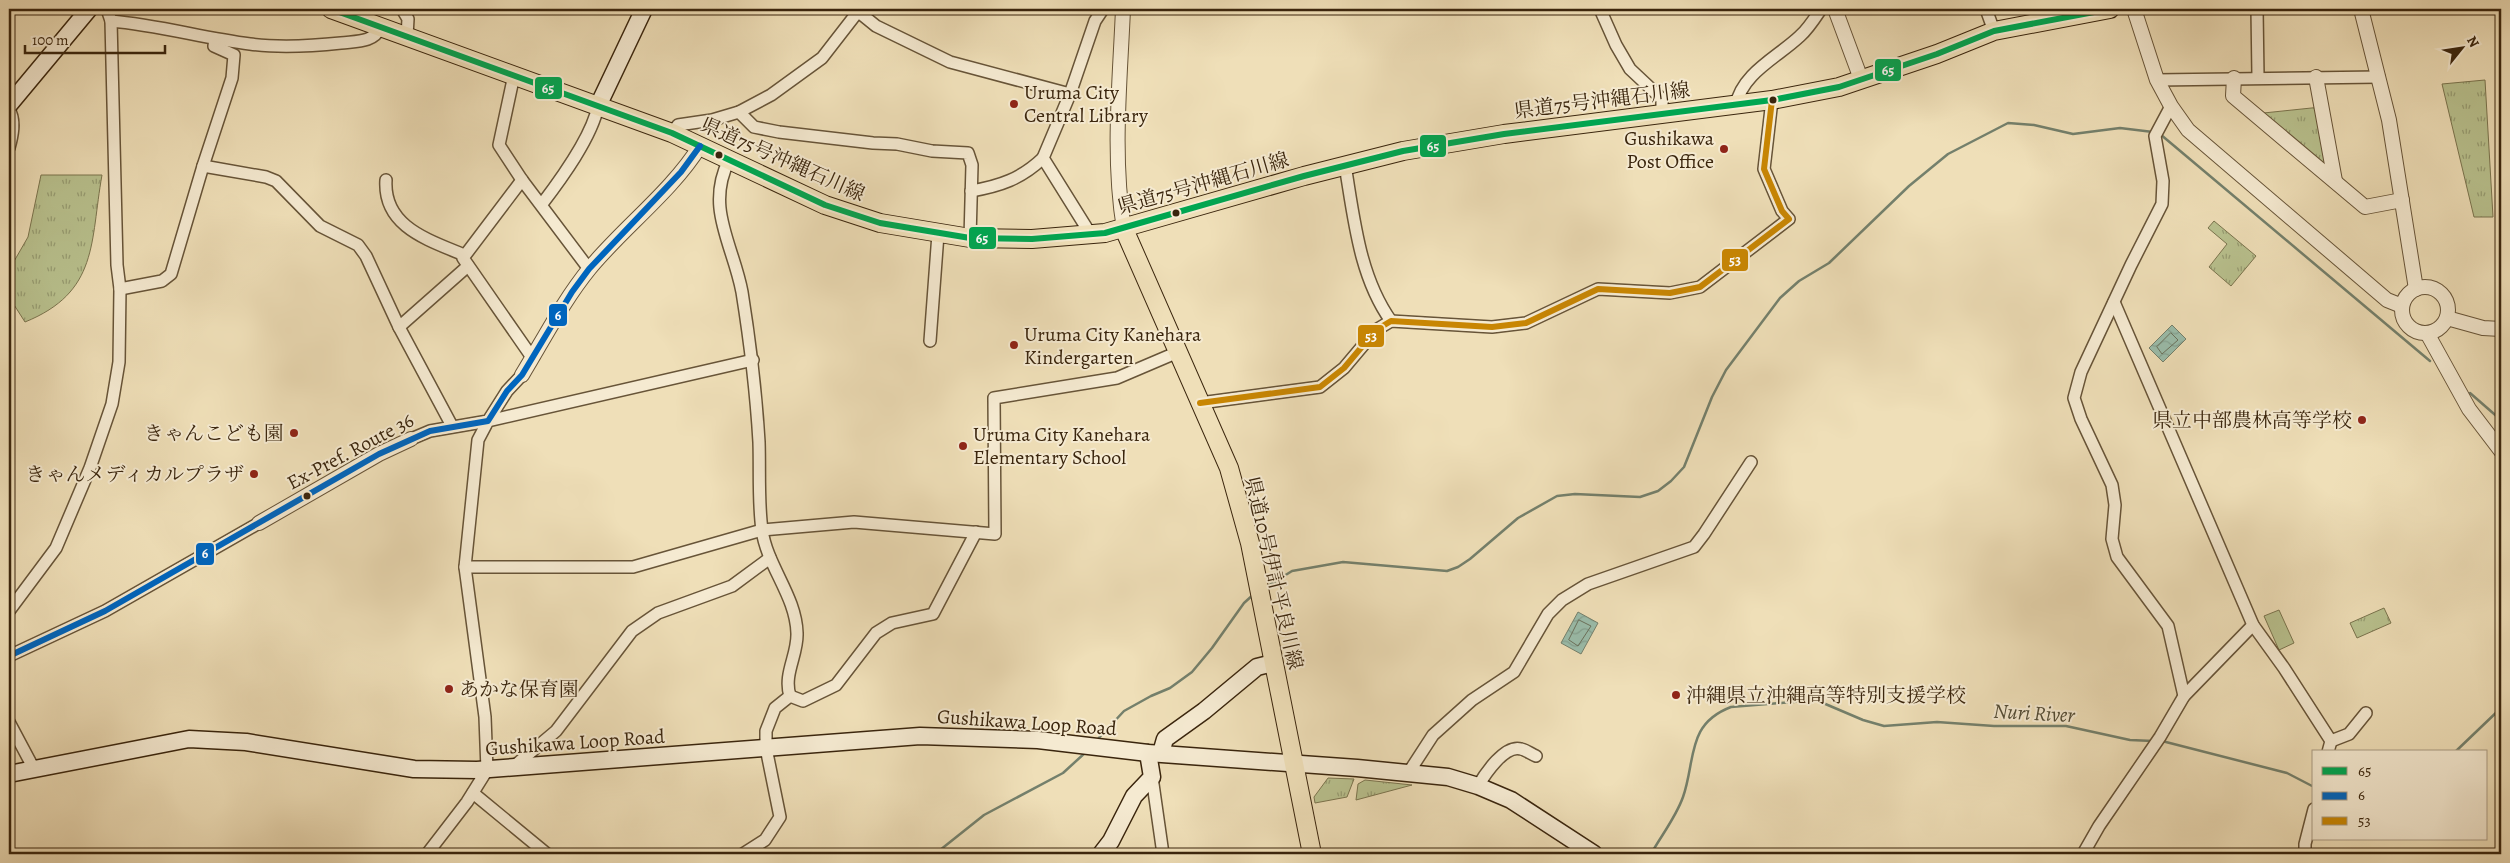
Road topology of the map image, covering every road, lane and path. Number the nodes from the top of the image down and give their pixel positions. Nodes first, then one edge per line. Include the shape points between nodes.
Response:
1 (89, 9) edge
2 (107, 9) edge
3 (331, 9) edge
4 (402, 9) edge
5 (644, 9) edge
6 (1103, 9) edge
7 (1122, 9) edge
8 (1600, 9) edge
9 (1821, 9) edge
10 (1834, 9) edge
11 (1986, 9) edge
12 (2110, 9) edge
13 (2134, 9) edge
14 (2257, 9) edge
15 (2361, 9) edge
16 (857, 10) edge
17 (111, 21) junction
18 (381, 27) junction
19 (1994, 31) junction
20 (407, 36) junction
21 (215, 39) junction
22 (514, 75) junction
23 (2316, 77) junction
24 (2379, 77) junction
25 (2234, 78) junction
26 (2258, 78) junction
27 (1861, 79) junction
28 (2157, 80) junction
29 (1070, 94) junction
30 (1772, 100) junction
31 (9, 105) edge
32 (1736, 105) junction
33 (598, 106) junction
34 (2171, 106) junction
35 (9, 110) edge
36 (739, 112) junction
37 (1662, 114) junction
38 (672, 133) junction
39 (700, 146) junction
40 (9, 148) edge
41 (1043, 158) junction
42 (729, 160) junction
43 (1345, 165) junction
44 (202, 166) junction
45 (386, 180) dead end
46 (522, 180) junction
47 (2335, 182) junction
48 (970, 191) junction
49 (2402, 200) junction
50 (542, 204) junction
51 (1124, 229) junction
52 (938, 234) junction
53 (1091, 235) junction
54 (970, 238) junction
55 (466, 261) junction
56 (589, 269) junction
57 (120, 289) junction
58 (2416, 289) junction
59 (2114, 302) junction
60 (2402, 306) junction
61 (2447, 318) junction
62 (1391, 321) junction
63 (399, 327) junction
64 (2501, 329) edge
65 (2427, 333) junction
66 (930, 341) dead end
67 (1178, 352) junction
68 (534, 356) junction
69 (753, 360) junction
70 (522, 375) joint
71 (1200, 403) junction
72 (488, 421) junction
73 (452, 426) junction
74 (412, 439) joint
75 (2501, 451) edge
76 (1751, 462) dead end
77 (260, 523) joint
78 (762, 530) junction
79 (976, 532) junction
80 (770, 558) junction
81 (466, 566) junction
82 (9, 611) edge
83 (2254, 625) junction
84 (9, 656) edge
85 (1273, 663) junction
86 (790, 696) junction
87 (2184, 696) junction
88 (2366, 713) dead end
89 (9, 722) edge
90 (2329, 746) edge
91 (766, 748) junction
92 (1155, 753) junction
93 (1536, 756) dead end
94 (1294, 764) junction
95 (512, 768) junction
96 (34, 769) junction
97 (487, 770) junction
98 (1409, 772) junction
99 (9, 774) edge
100 (1152, 777) junction
101 (1478, 786) junction
102 (473, 794) junction
103 (2312, 817) edge
104 (427, 854) edge
105 (547, 854) edge
106 (743, 854) edge
107 (1101, 854) edge
108 (1163, 854) edge
109 (1312, 854) edge
110 (1594, 854) edge
111 (2083, 854) edge
112 (2305, 854) edge

1 - 31 main road
2 - 17 street
3 - 18 main road, 県道75号沖縄石川線
4 - 20 street via 408,20
5 - 33 main road
6 - 29 street via 1095,21
7 - 51 street via 1118,108
8 - 37 street via 1630,69 1662,99
9 - 32 street via 1802,35 1746,80
10 - 27 street
11 - 19 street
12 - 19 main road, 県道75号沖縄石川線
13 - 28 street
14 - 26 street
15 - 24 street
16 - 29 street via 876,26 950,62
16 - 36 street via 822,58 770,95
17 - 21 street via 146,24
17 - 57 street
18 - 20 main road, 県道75号沖縄石川線
18 - 21 street via 370,39 324,45 252,45
19 - 27 main road, 県道75号沖縄石川線
20 - 22 main road, 県道75号沖縄石川線
21 - 44 street via 214,46 234,55 232,78
22 - 33 main road, 県道75号沖縄石川線
22 - 46 street via 499,145
23 - 24 street
23 - 26 street
23 - 47 street
24 - 49 street
25 - 26 street
25 - 28 street
25 - 47 street via 2234,96
27 - 30 main road, 県道75号沖縄石川線
28 - 34 street
29 - 41 street
30 - 32 main road, 県道75号沖縄石川線
30 - 62 street via 1764,169 1782,211 1789,219 1700,287 1670,293 1598,289 1526,323 1492,327
32 - 37 main road, 県道75号沖縄石川線
33 - 38 main road, 県道75号沖縄石川線
33 - 50 street via 586,138
34 - 59 street via 2155,136 2163,181 2162,204
34 - 60 street via 2188,130 2209,150 2387,300
35 - 40 street via 13,115
36 - 38 street via 678,125
36 - 48 street via 754,127 779,132 968,154 972,165
37 - 43 main road, 県道75号沖縄石川線 via 1504,134 1403,151
38 - 39 main road, 県道75号沖縄石川線
39 - 42 main road, 県道75号沖縄石川線
39 - 56 street via 681,172
41 - 48 street via 1014,180 997,187
41 - 53 street
42 - 52 main road, 県道75号沖縄石川線 via 825,205 880,224
42 - 69 street via 718,202 740,281
43 - 51 main road, 県道75号沖縄石川線
43 - 62 street via 1360,253 1378,303
44 - 57 street via 171,274 162,282
44 - 63 street via 276,181 320,226 358,245
45 - 55 street via 387,199 395,216 427,240
46 - 50 street
46 - 55 street
47 - 49 street via 2365,207
48 - 54 street
49 - 58 street
50 - 56 street
51 - 53 main road, 県道75号沖縄石川線
51 - 67 main road, 県道10号伊計平良川線
52 - 54 main road, 県道75号沖縄石川線
52 - 66 street
53 - 54 main road, 県道75号沖縄石川線 via 1032,239
55 - 63 street
55 - 68 street
56 - 68 street
57 - 82 street via 119,362 112,404 90,468 56,548
58 - 60 street
58 - 61 street via 2431,288 2443,296
59 - 83 street
59 - 87 street via 2082,372 2074,398 2112,484 2115,505 2112,540 2117,557 2168,626
60 - 65 street via 2408,326
61 - 64 street via 2483,328
61 - 65 street via 2439,328
62 - 71 street via 1376,330 1344,368 1320,386
63 - 73 street
65 - 75 street via 2469,409
67 - 71 main road, 県道10号伊計平良川線
67 - 79 street via 1117,378 994,398 995,534
68 - 70 street
69 - 72 street, Ex-Pref. Route 36
69 - 78 street
70 - 72 street via 507,391
71 - 85 main road, 県道10号伊計平良川線 via 1229,468 1241,508
72 - 73 street, Ex-Pref. Route 36
72 - 81 street via 478,440
73 - 74 street, Ex-Pref. Route 36
74 - 77 street, Ex-Pref. Route 36 via 379,454
76 - 98 street via 1694,547 1588,584 1562,600 1548,614 1514,672 1472,700 1433,735
77 - 84 street, Ex-Pref. Route 36 via 105,611
78 - 79 street via 854,522
78 - 80 street
78 - 81 street via 633,567
79 - 86 street via 934,614 892,623 876,633 836,685 803,702
80 - 86 street via 790,599 797,634 786,684
80 - 95 street via 732,586 658,614 632,631 556,731
81 - 97 street via 485,717
83 - 87 street
83 - 90 street via 2284,668
85 - 92 main road via 1257,667 1165,739
85 - 94 main road, 県道10号伊計平良川線
86 - 91 street via 774,708 766,731
87 - 111 street
88 - 90 street via 2349,734
89 - 96 street
91 - 92 main road, Gushikawa Loop Road via 957,736 1038,740
91 - 95 main road, Gushikawa Loop Road
91 - 106 street via 780,816 765,840
92 - 94 main road, Gushikawa Loop Road
92 - 100 main road
93 - 101 street via 1520,748 1511,750 1494,762
94 - 98 main road, Gushikawa Loop Road
94 - 109 main road, 県道10号伊計平良川線
95 - 97 main road, Gushikawa Loop Road
96 - 97 main road, Gushikawa Loop Road via 190,739 246,742 414,769
96 - 99 main road, Gushikawa Loop Road
97 - 102 street
98 - 101 main road, Gushikawa Loop Road via 1448,777
100 - 107 main road via 1134,796
100 - 108 street
101 - 110 main road, Gushikawa Loop Road via 1511,800
102 - 104 street
102 - 105 street
103 - 112 street

